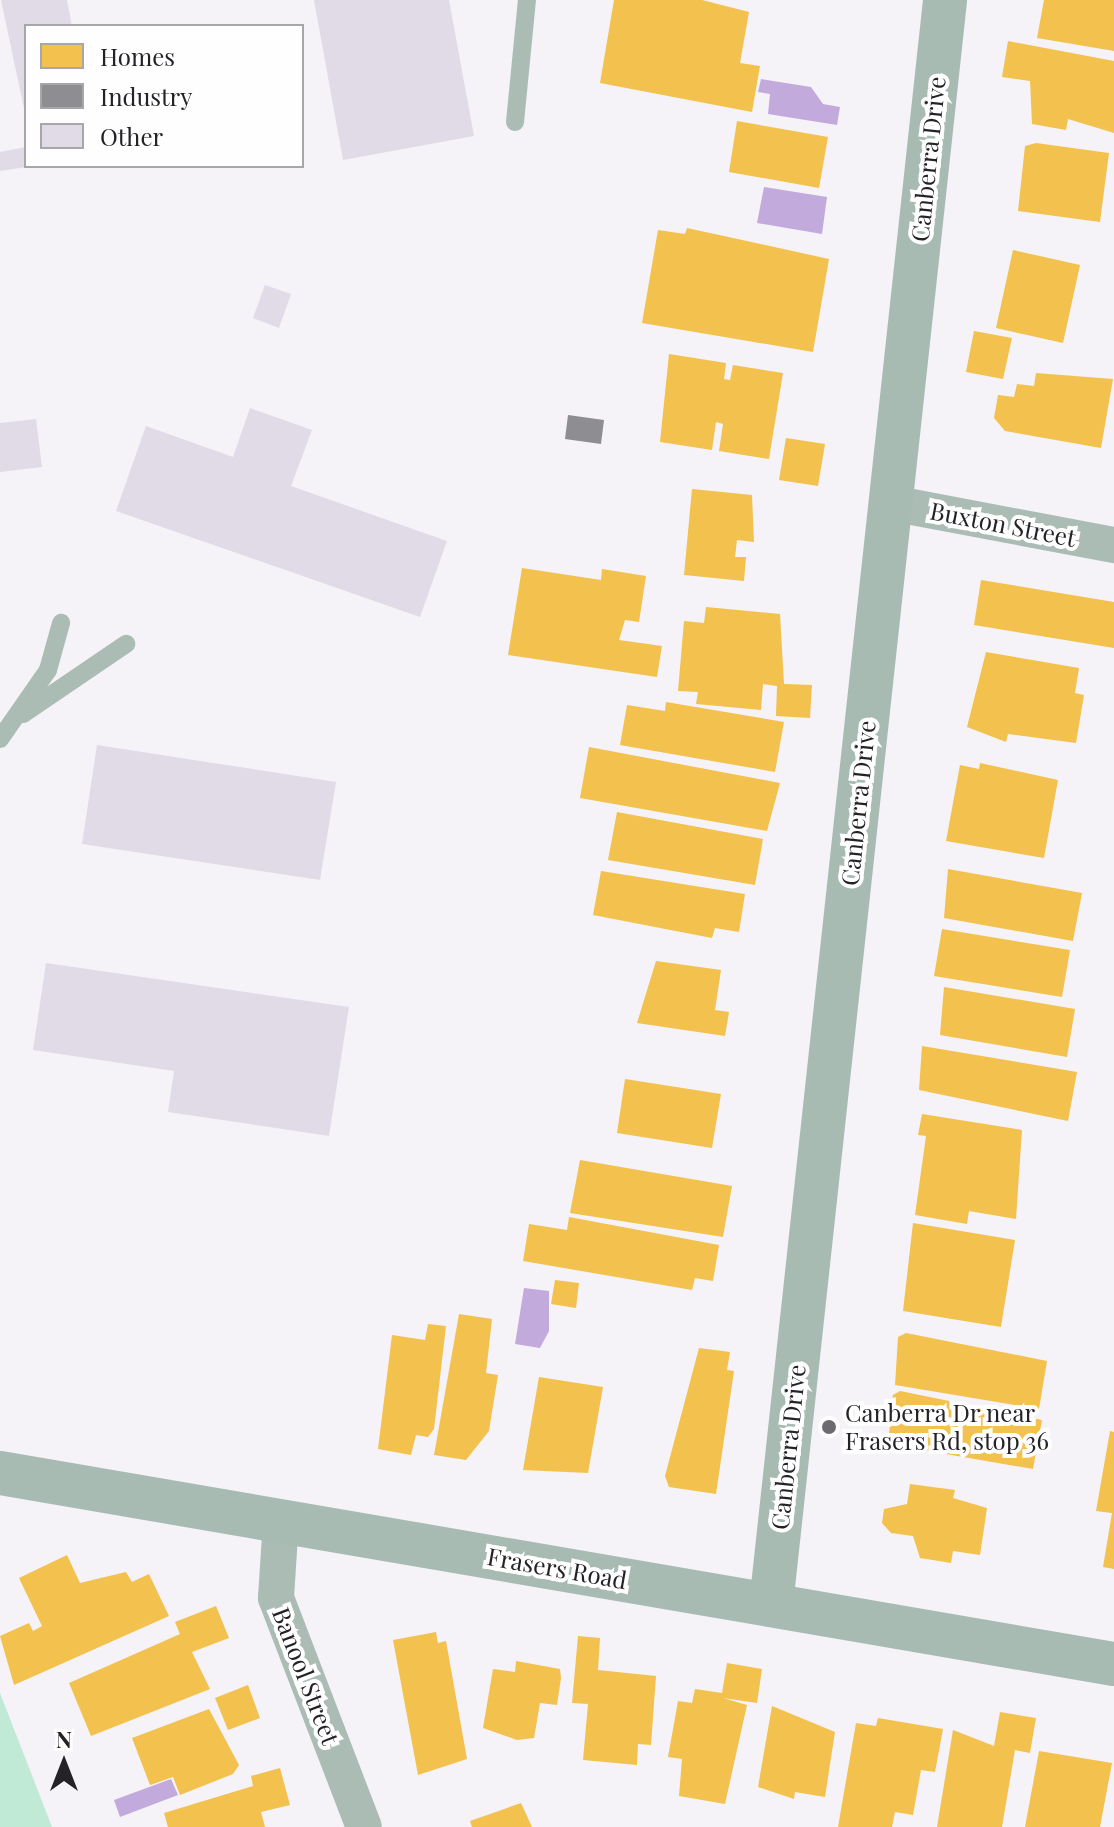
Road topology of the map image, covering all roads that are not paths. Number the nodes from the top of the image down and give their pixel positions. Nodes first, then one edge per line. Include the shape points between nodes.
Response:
1 (527, 0) edge
2 (945, 0) edge
3 (515, 122) dead end
4 (891, 503) junction
5 (1114, 545) edge
6 (61, 623) dead end
7 (126, 644) dead end
8 (21, 715) junction
9 (0, 739) edge
10 (0, 1473) edge
11 (281, 1520) junction
12 (771, 1605) junction
13 (1114, 1664) edge
14 (364, 1827) edge

1 - 3 lane
2 - 4 street, Canberra Drive
4 - 5 street, Buxton Street
4 - 12 street, Canberra Drive
6 - 8 lane via 48,670
7 - 8 lane
8 - 9 lane
10 - 11 street, Frasers Road
11 - 12 street, Frasers Road
11 - 14 street, Banool Street via 276,1598
12 - 13 street, Frasers Road

